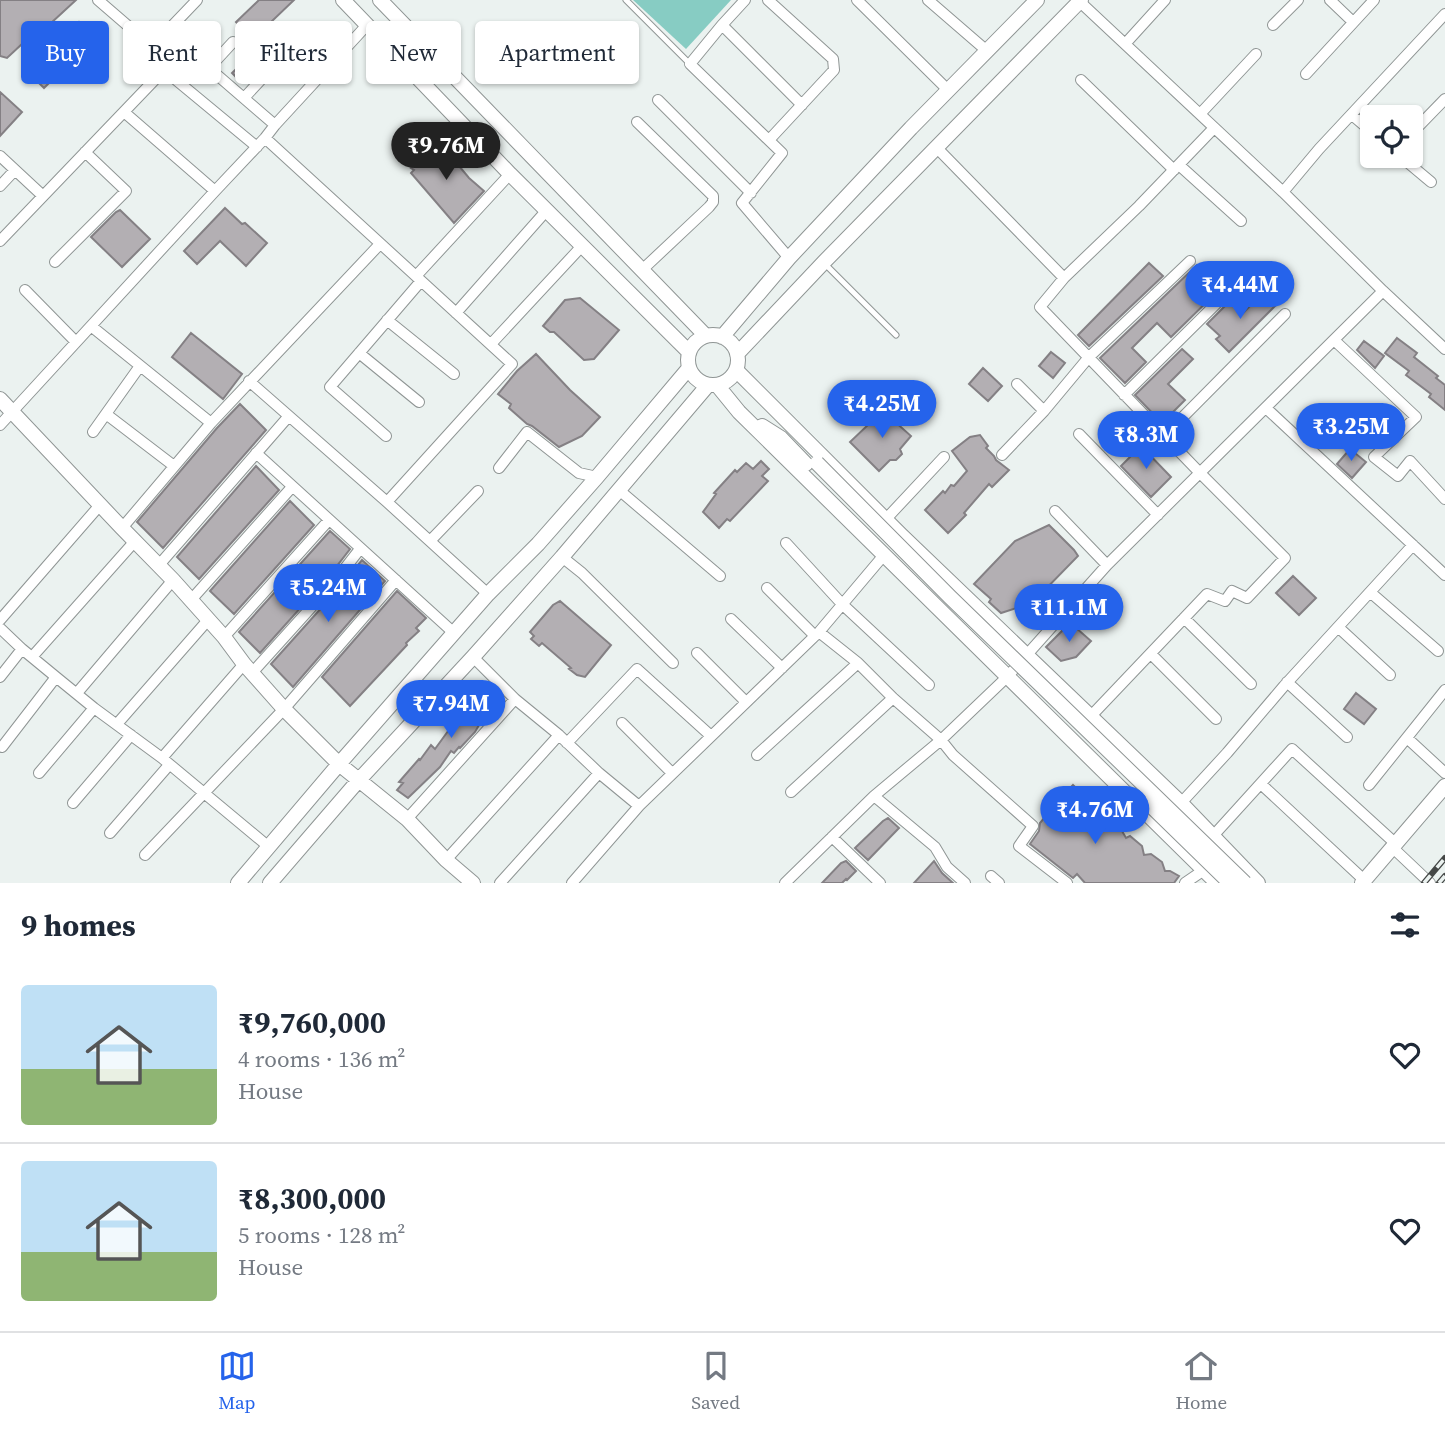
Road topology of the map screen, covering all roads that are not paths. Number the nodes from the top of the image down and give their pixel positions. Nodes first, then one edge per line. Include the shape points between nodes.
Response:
1 (197, 0) edge
2 (343, 0) edge
3 (380, 0) edge
4 (626, 0) edge
5 (745, 0) edge
6 (768, 0) edge
7 (857, 0) edge
8 (928, 0) edge
9 (1037, 0) edge
10 (1079, 0) edge
11 (1166, 0) edge
12 (1297, 0) edge
13 (1330, 0) edge
14 (1374, 0) edge
15 (103, 1) edge
16 (1445, 14) edge
17 (124, 21) edge
18 (177, 21) edge
19 (1353, 22) junction
20 (366, 24) edge
21 (722, 25) junction
22 (1273, 25) dead end
23 (366, 26) edge
24 (233, 42) dead end
25 (1125, 44) junction
26 (986, 51) junction
27 (1256, 54) dead end
28 (690, 64) junction
29 (1306, 74) dead end
30 (1081, 80) dead end
31 (151, 84) edge
32 (180, 84) edge
33 (257, 84) edge
34 (424, 84) edge
35 (947, 90) junction
36 (244, 98) junction
37 (1445, 99) edge
38 (658, 100) dead end
39 (802, 105) junction
40 (124, 112) junction
41 (1200, 114) junction
42 (1352, 115) junction
43 (638, 122) dead end
44 (1360, 122) edge
45 (1423, 122) edge
46 (275, 125) junction
47 (1214, 128) junction
48 (265, 138) junction
49 (769, 140) junction
50 (257, 147) junction
51 (936, 147) junction
52 (85, 152) junction
53 (0, 156) edge
54 (1177, 167) junction
55 (1414, 168) edge
56 (15, 170) junction
57 (510, 174) junction
58 (1431, 182) dead end
59 (0, 186) edge
60 (215, 191) junction
61 (1283, 192) junction
62 (751, 193) junction
63 (43, 196) junction
64 (547, 210) junction
65 (1241, 221) dead end
66 (0, 241) edge
67 (380, 244) junction
68 (582, 246) junction
69 (789, 258) junction
70 (1190, 261) dead end
71 (55, 262) dead end
72 (824, 262) junction
73 (642, 270) junction
74 (418, 278) junction
75 (1064, 278) junction
76 (24, 290) dead end
77 (1383, 291) junction
78 (1225, 295) dead end
79 (456, 313) junction
80 (1285, 314) dead end
81 (387, 320) junction
82 (90, 326) junction
83 (896, 335) dead end
84 (706, 336) junction
85 (722, 337) junction
86 (1334, 340) junction
87 (76, 342) junction
88 (491, 344) junction
89 (1445, 349) edge
90 (689, 352) junction
91 (359, 353) junction
92 (737, 354) junction
93 (1089, 358) junction
94 (140, 366) junction
95 (689, 368) junction
96 (736, 370) junction
97 (454, 374) dead end
98 (249, 381) junction
99 (1017, 384) dead end
100 (712, 385) junction
101 (759, 393) junction
102 (1124, 395) junction
103 (0, 399) edge
104 (419, 402) dead end
105 (1266, 408) junction
106 (12, 411) junction
107 (1044, 411) junction
108 (739, 412) junction
109 (106, 414) junction
110 (288, 417) junction
111 (211, 423) junction
112 (0, 425) edge
113 (93, 432) dead end
114 (1079, 434) dead end
115 (386, 436) dead end
116 (1164, 436) junction
117 (256, 453) junction
118 (1002, 455) dead end
119 (944, 457) dead end
120 (811, 463) junction
121 (174, 466) junction
122 (499, 468) dead end
123 (1200, 474) junction
124 (597, 477) junction
125 (292, 487) junction
126 (619, 490) junction
127 (478, 491) dead end
128 (1445, 499) edge
129 (387, 502) junction
130 (100, 505) junction
131 (1055, 511) dead end
132 (1158, 515) junction
133 (886, 519) junction
134 (329, 520) junction
135 (122, 528) junction
136 (135, 541) junction
137 (430, 541) junction
138 (786, 543) dead end
139 (1413, 545) junction
140 (360, 549) junction
141 (884, 555) junction
142 (562, 557) junction
143 (159, 565) junction
144 (1107, 565) junction
145 (1445, 575) edge
146 (720, 576) dead end
147 (173, 580) junction
148 (396, 580) junction
149 (767, 588) dead end
150 (1370, 592) junction
151 (488, 594) junction
152 (191, 600) junction
153 (842, 604) junction
154 (1184, 618) junction
155 (731, 619) dead end
156 (0, 620) edge
157 (208, 620) junction
158 (1338, 627) junction
159 (0, 628) edge
160 (454, 633) junction
161 (817, 634) junction
162 (224, 638) junction
163 (1438, 651) dead end
164 (27, 653) junction
165 (697, 653) dead end
166 (1027, 654) junction
167 (1151, 654) junction
168 (473, 657) junction
169 (673, 663) dead end
170 (858, 663) junction
171 (248, 668) junction
172 (782, 668) junction
173 (1390, 676) dead end
174 (0, 677) edge
175 (56, 677) junction
176 (1007, 677) junction
177 (1287, 682) junction
178 (1251, 684) dead end
179 (929, 685) dead end
180 (1445, 690) edge
181 (78, 693) junction
182 (893, 698) junction
183 (514, 699) junction
184 (746, 702) junction
185 (94, 708) junction
186 (285, 709) junction
187 (1091, 716) junction
188 (1216, 719) dead end
189 (622, 723) dead end
190 (117, 724) junction
191 (131, 735) junction
192 (711, 736) junction
193 (1347, 737) dead end
194 (1407, 738) junction
195 (563, 739) junction
196 (941, 740) junction
197 (2, 747) dead end
198 (757, 755) dead end
199 (165, 761) junction
200 (339, 764) junction
201 (39, 773) dead end
202 (599, 773) junction
203 (672, 773) junction
204 (1445, 773) edge
205 (358, 781) junction
206 (1261, 784) junction
207 (1369, 785) dead end
208 (1445, 786) edge
209 (791, 792) dead end
210 (204, 794) junction
211 (874, 796) junction
212 (73, 803) dead end
213 (1181, 803) junction
214 (639, 806) junction
215 (407, 819) junction
216 (110, 833) dead end
217 (1213, 836) junction
218 (832, 837) junction
219 (1394, 846) junction
220 (269, 847) junction
221 (145, 855) dead end
222 (446, 860) junction
223 (1203, 870) junction
224 (794, 874) junction
225 (1363, 882) edge
226 (238, 883) edge
227 (270, 883) edge
228 (473, 883) edge
229 (500, 883) edge
230 (572, 883) edge
231 (785, 883) edge
232 (803, 883) edge
233 (880, 883) edge
234 (965, 883) edge
235 (1067, 883) edge
236 (1185, 883) edge
237 (1217, 883) edge
238 (1230, 883) edge
239 (1245, 883) edge
240 (1258, 883) edge
241 (1430, 883) edge

1 - 18 street
2 - 20 street
3 - 73 street
4 - 28 lane
5 - 21 street
6 - 39 street via 833,59 834,70
7 - 35 street
8 - 26 street
9 - 26 street
10 - 25 street
10 - 51 street
11 - 25 street
12 - 22 street
13 - 19 street
14 - 19 street
15 - 17 street
16 - 42 street
19 - 29 street
21 - 28 street
21 - 39 street
23 - 46 street
24 - 36 street via 209,68
25 - 41 street
26 - 35 street
27 - 41 street
28 - 49 street
30 - 54 street
31 - 40 street
32 - 50 street
33 - 36 street
34 - 57 street
35 - 69 street
36 - 46 street
37 - 45 street
38 - 62 street
39 - 49 street
40 - 52 street
40 - 60 street
41 - 47 street
42 - 44 street
42 - 61 street
43 - 73 street via 713,196 709,207
46 - 48 street
47 - 54 street
47 - 61 street
48 - 50 street
48 - 67 street
49 - 62 street via 782,153
50 - 60 street
51 - 72 street
51 - 75 street
52 - 63 street
52 - 71 street via 127,191
53 - 56 street
54 - 65 street
54 - 75 street
55 - 58 street
56 - 59 street
56 - 63 street
57 - 64 street
57 - 74 street
60 - 82 street
61 - 77 street
62 - 69 street via 742,203
63 - 66 street
64 - 68 street
64 - 79 street
67 - 74 street
67 - 98 street
68 - 88 street
68 - 90 street
69 - 85 street
70 - 93 street
72 - 83 lane
72 - 92 street
73 - 84 street
74 - 79 street
74 - 81 street
75 - 93 street via 1040,307
76 - 87 street
77 - 86 street
77 - 89 street
78 - 102 street
79 - 88 street
80 - 116 street
81 - 91 street
81 - 97 street
82 - 87 street
82 - 94 street
84 - 85 street
84 - 90 street
85 - 92 street
86 - 105 street
86 - 128 street via 1416,417 1374,457 1398,477 1410,461
87 - 106 street
88 - 129 street via 512,364
90 - 95 street
91 - 104 street
91 - 115 street via 330,387
92 - 96 street
93 - 102 street
93 - 107 street
94 - 109 street
94 - 111 street
95 - 100 street via 700,382
95 - 124 street
96 - 100 street via 725,383
96 - 101 street
98 - 110 street
98 - 111 street
99 - 107 street
100 - 108 street
100 - 126 street
101 - 120 street
101 - 133 street
102 - 116 street
103 - 106 street
105 - 123 street
105 - 139 street
106 - 112 street
106 - 130 street
107 - 118 street
108 - 120 street
108 - 141 street
109 - 113 street
109 - 121 street
110 - 117 street
110 - 129 street
111 - 121 street
114 - 132 street
116 - 123 street
117 - 125 street
117 - 143 street
119 - 133 street
120 - 238 street, bridge via 963,621
120 - 239 street, bridge
121 - 135 street
122 - 124 street via 527,432 579,472
123 - 132 street
123 - 154 street via 1285,558 1247,597 1232,591 1225,601 1207,594
124 - 151 street
125 - 134 street
125 - 152 street
126 - 142 street
126 - 146 street
127 - 137 street
129 - 137 street
130 - 135 street
130 - 156 street
131 - 144 street
132 - 144 street
133 - 166 street
134 - 140 street
134 - 162 street
135 - 136 street
136 - 143 street
136 - 164 street
137 - 151 street
138 - 153 street
139 - 145 street
139 - 150 street
140 - 148 street
140 - 171 street via 335,581
141 - 153 street
141 - 176 street
142 - 168 street
142 - 169 street
143 - 147 street
144 - 166 street
147 - 152 street
147 - 181 street
148 - 160 street
148 - 186 street
149 - 161 street
150 - 158 street
150 - 163 street
151 - 160 street
152 - 157 street
153 - 161 street
153 - 179 street
154 - 167 street
154 - 178 street
155 - 172 street
157 - 162 street
157 - 190 street
158 - 173 street
158 - 177 street
159 - 164 street
160 - 200 street
161 - 170 street
161 - 172 street
162 - 171 street
164 - 174 street
164 - 175 street
165 - 184 street
166 - 176 street
166 - 187 street
167 - 187 street
167 - 188 street
168 - 183 street
168 - 205 street
170 - 182 street
170 - 198 street
171 - 186 street
171 - 199 street
172 - 184 street
175 - 181 street
175 - 197 street
176 - 196 street
176 - 223 street
177 - 193 street
177 - 213 street
180 - 194 street
181 - 185 street
182 - 196 street
182 - 209 street
183 - 195 street
183 - 215 street
184 - 192 street
185 - 190 street
185 - 201 street
186 - 200 street
186 - 210 street
187 - 213 street
189 - 203 street
190 - 191 street
191 - 199 street
191 - 212 street
192 - 195 street via 637,668
192 - 203 street
194 - 204 street
194 - 207 street
195 - 202 street
195 - 222 street
196 - 211 street
196 - 235 street via 1033,825 1019,846
199 - 210 street
199 - 216 street
200 - 205 street
200 - 220 street
202 - 214 street
202 - 229 street
203 - 214 street
205 - 215 street
205 - 227 street
206 - 217 street
206 - 219 street via 1292,749
206 - 225 street
208 - 219 street
210 - 220 street
210 - 221 street
211 - 218 street
211 - 234 street via 934,847
213 - 217 street
214 - 230 street
215 - 222 street
217 - 240 street
218 - 224 street
218 - 233 street
219 - 225 street
219 - 241 street
220 - 226 street
222 - 228 street
223 - 236 street
223 - 237 street
224 - 231 street
224 - 232 street

